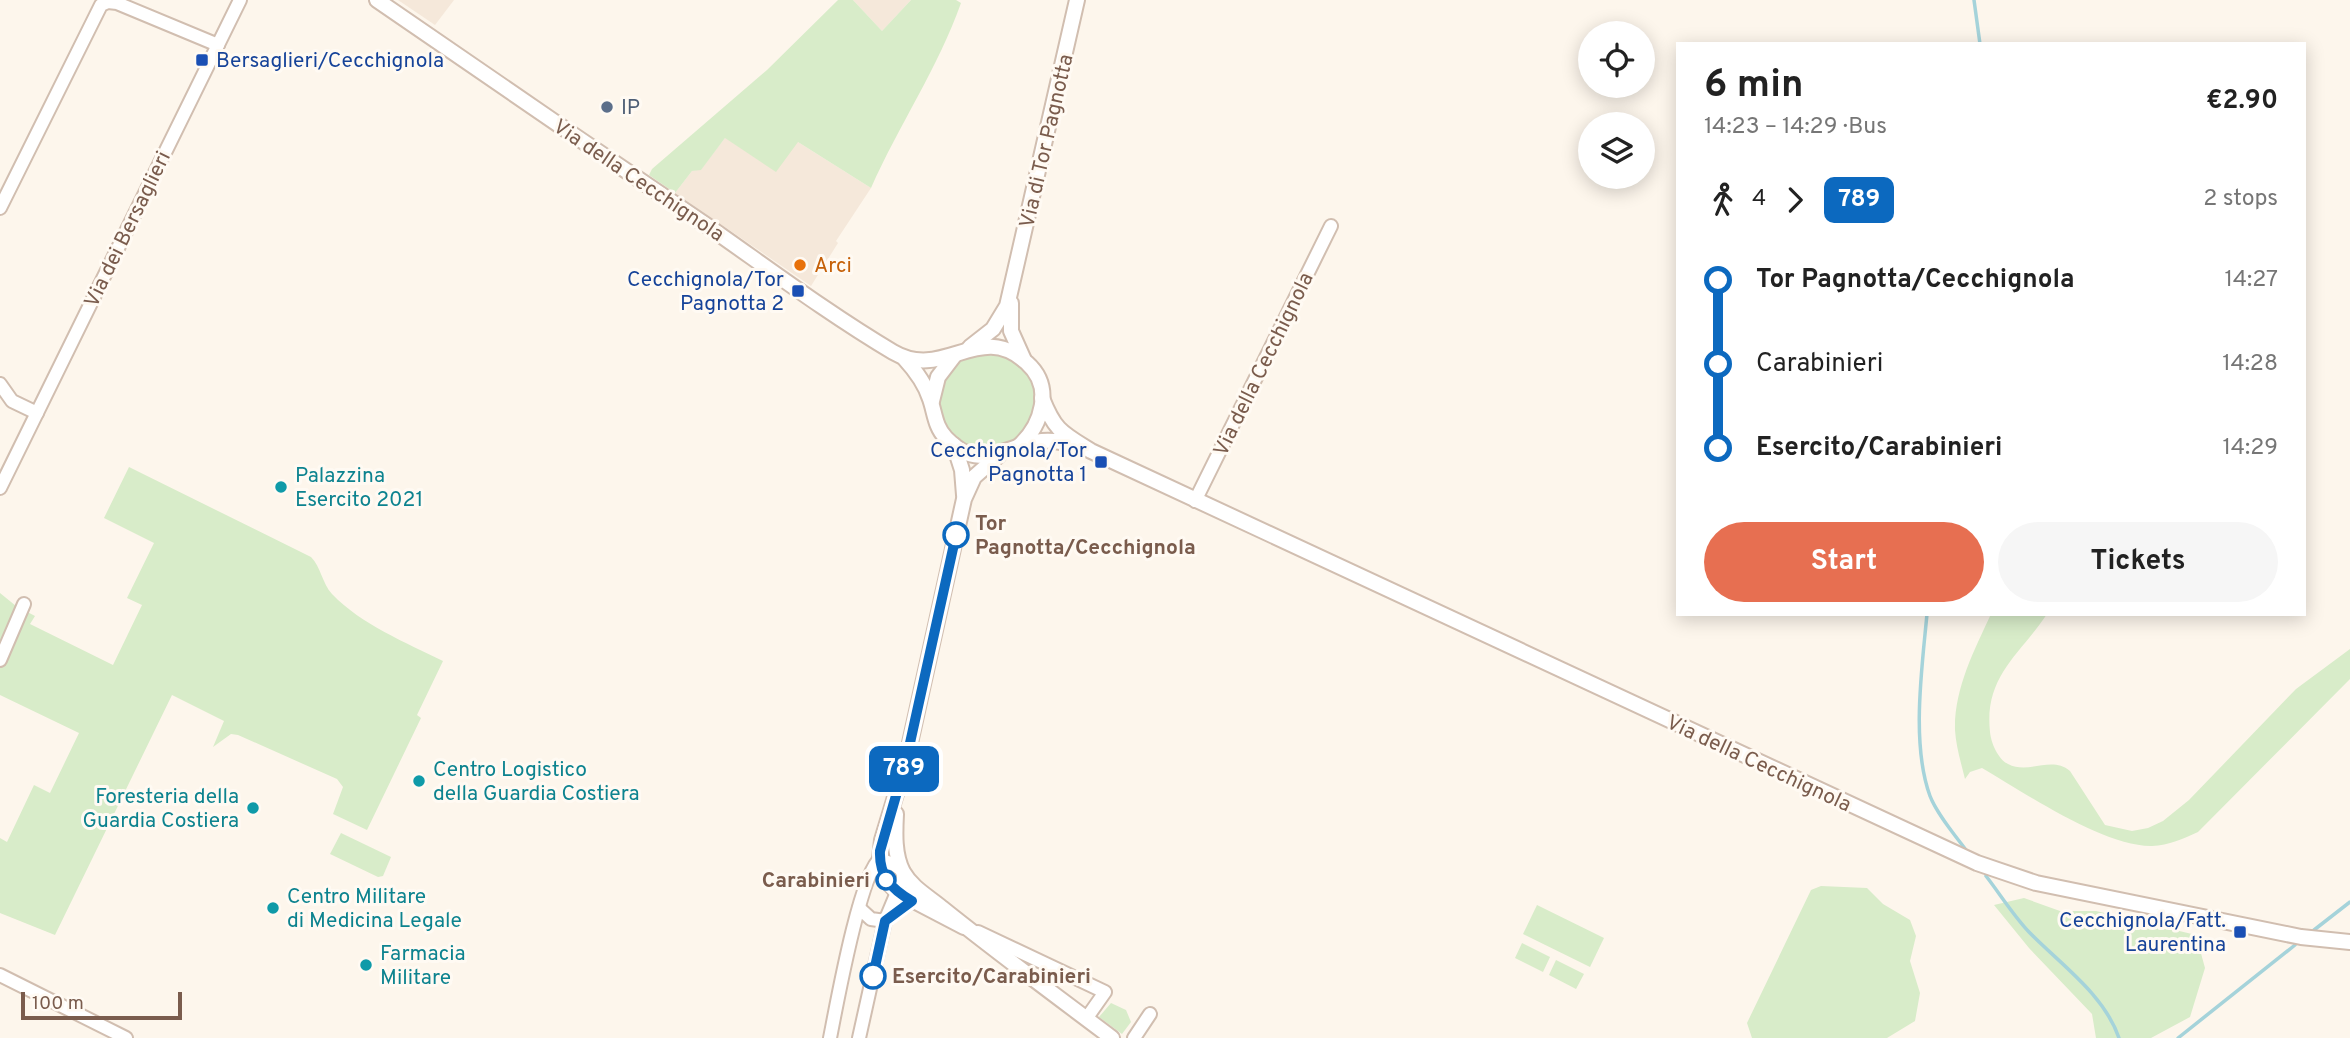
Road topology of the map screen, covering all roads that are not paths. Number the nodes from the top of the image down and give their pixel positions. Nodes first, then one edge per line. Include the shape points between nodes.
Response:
1 (240, 0) edge
2 (376, 0) edge
3 (1077, 0) edge
4 (218, 45) junction
5 (0, 208) edge
6 (1331, 226) dead end
7 (1014, 281) junction
8 (969, 348) junction
9 (954, 356) junction
10 (904, 358) junction
11 (1024, 360) junction
12 (0, 384) edge
13 (1042, 398) junction
14 (932, 402) junction
15 (37, 413) junction
16 (954, 445) junction
17 (1019, 446) junction
18 (1091, 451) junction
19 (999, 455) junction
20 (0, 488) edge
21 (964, 499) junction
22 (1195, 501) junction
23 (24, 604) dead end
24 (0, 660) edge
25 (897, 795) junction
26 (880, 859) junction
27 (903, 871) junction
28 (897, 892) junction
29 (912, 901) junction
30 (859, 908) junction
31 (885, 921) junction
32 (964, 927) junction
33 (2350, 942) edge
34 (0, 975) edge
35 (1150, 1014) dead end
36 (1086, 1019) junction
37 (127, 1038) edge
38 (830, 1038) edge
39 (859, 1038) edge
40 (1112, 1038) edge
41 (1134, 1038) edge

1 - 4 street, Via dei Bersaglieri
2 - 10 street, Via della Cecchignola
3 - 7 street, Via di Tor Pagnotta
4 - 5 street via 117,3 101,5
4 - 15 street, Via dei Bersaglieri
6 - 22 street, Via della Cecchignola
7 - 8 street, Via di Tor Pagnotta via 998,323
7 - 11 street, Via di Tor Pagnotta via 1010,326
8 - 9 street
8 - 11 street via 1002,348
9 - 10 street via 923,362
9 - 14 street via 933,387
10 - 14 street, Via della Cecchignola
11 - 13 street, Via della Cecchignola via 1037,376
12 - 15 street via 12,401
13 - 17 street via 1036,427
13 - 18 street, Via della Cecchignola via 1054,425
14 - 16 street, Via della Cecchignola via 938,427
15 - 20 street, Via dei Bersaglieri
16 - 19 street via 972,454
16 - 21 street
17 - 18 street, Via della Cecchignola via 1053,441
17 - 19 street, Via della Cecchignola
18 - 22 street, Via della Cecchignola
19 - 21 street via 974,477
21 - 25 street
22 - 33 street, Via della Cecchignola via 2003,874 2301,937
23 - 24 street
25 - 26 street
25 - 27 street via 896,843
26 - 27 street
26 - 28 street via 884,878
26 - 30 street via 869,875
27 - 28 street
27 - 32 street
28 - 29 street
28 - 31 street
29 - 31 street
29 - 32 street
30 - 31 street via 871,919
30 - 38 street
31 - 39 street
32 - 36 street
32 - 36 street via 1105,992
34 - 37 street
35 - 41 street
36 - 40 street

